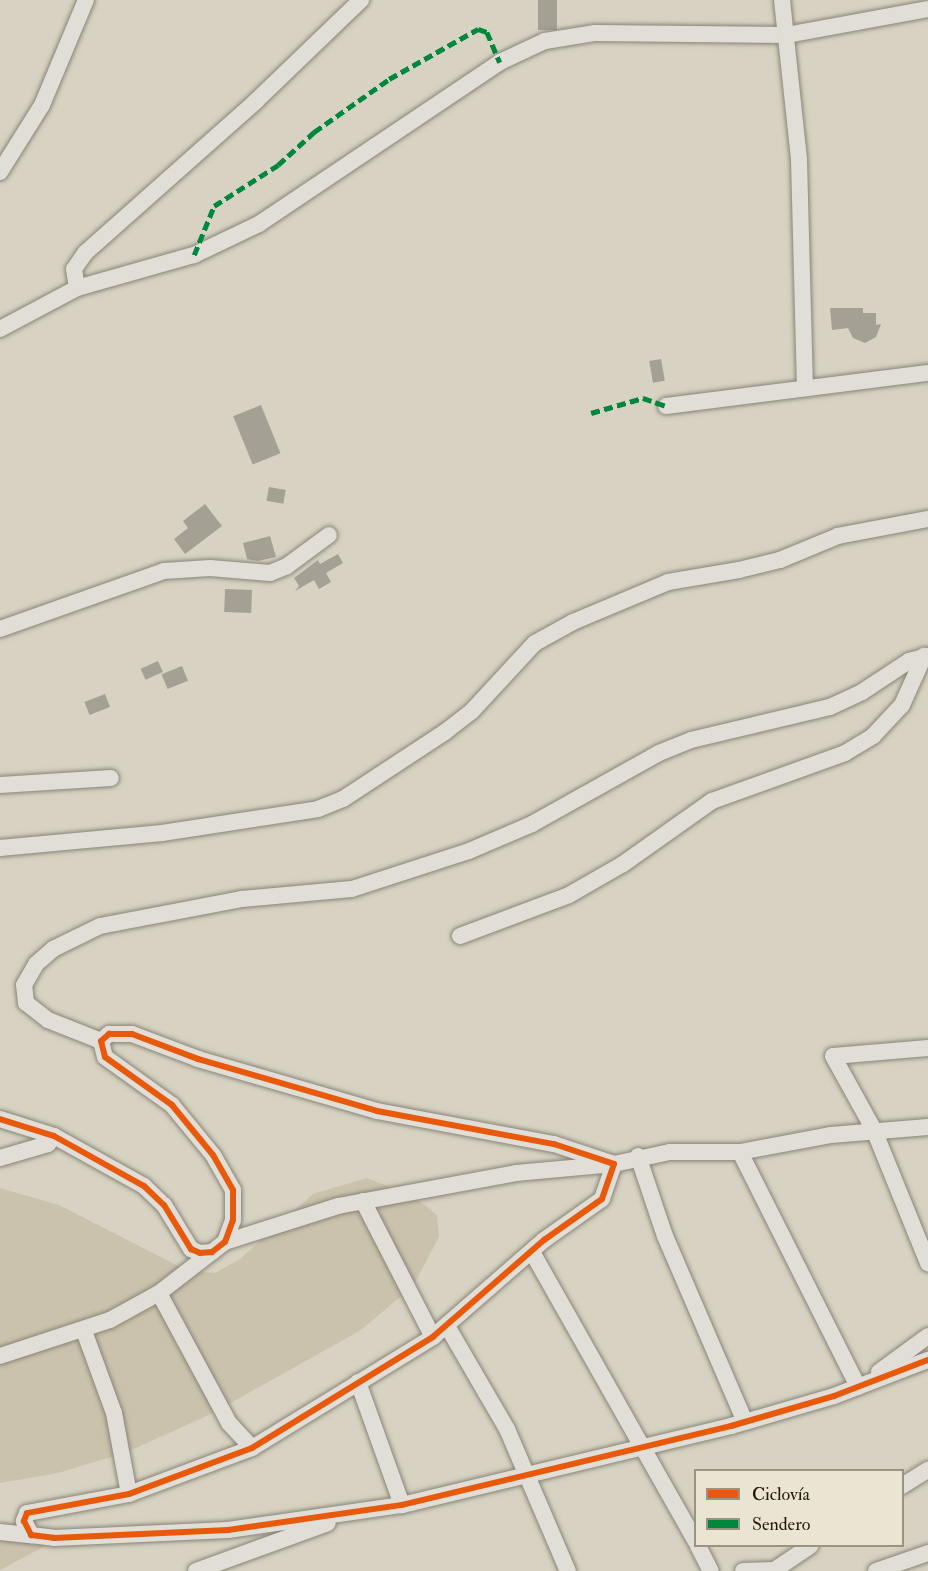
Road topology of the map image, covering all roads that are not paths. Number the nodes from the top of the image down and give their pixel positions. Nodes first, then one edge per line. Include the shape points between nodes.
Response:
1 (86, 0) edge
2 (361, 0) edge
3 (782, 0) edge
4 (928, 9) edge
5 (787, 35) junction
6 (0, 172) edge
7 (77, 288) junction
8 (0, 329) edge
9 (928, 373) edge
10 (806, 387) junction
11 (666, 406) dead end
12 (924, 518) edge
13 (329, 535) dead end
14 (0, 629) edge
15 (926, 656) edge
16 (111, 778) dead end
17 (0, 785) edge
18 (0, 848) edge
19 (460, 936) dead end
20 (101, 1041) junction
21 (928, 1048) edge
22 (0, 1119) edge
23 (928, 1127) edge
24 (873, 1130) junction
25 (54, 1136) junction
26 (740, 1152) junction
27 (638, 1156) junction
28 (0, 1158) edge
29 (614, 1164) junction
30 (363, 1201) junction
31 (218, 1247) junction
32 (532, 1252) junction
33 (928, 1263) edge
34 (159, 1293) junction
35 (447, 1326) junction
36 (84, 1331) junction
37 (928, 1336) edge
38 (433, 1337) junction
39 (0, 1356) edge
40 (928, 1360) edge
41 (358, 1382) junction
42 (860, 1386) junction
43 (745, 1422) junction
44 (645, 1447) junction
45 (252, 1448) junction
46 (928, 1470) edge
47 (528, 1476) junction
48 (904, 1485) edge
49 (129, 1494) junction
50 (402, 1505) junction
51 (348, 1514) junction
52 (0, 1532) edge
53 (32, 1535) junction
54 (694, 1538) edge
55 (699, 1547) edge
56 (807, 1547) edge
57 (928, 1553) edge
58 (196, 1571) edge
59 (568, 1571) edge
60 (711, 1571) edge
61 (743, 1571) edge
62 (773, 1571) edge
63 (876, 1571) edge

1 - 6 street via 42,105
2 - 7 street via 256,101 85,253 75,269
3 - 5 street
4 - 5 street
5 - 7 street via 595,33 545,41 500,62 259,224 194,255
5 - 10 street via 799,160
7 - 8 street
9 - 10 street
10 - 11 street
12 - 18 street via 838,536 759,565 668,582 573,622 536,643 471,712 445,732 343,799 326,806 162,833
13 - 14 street via 287,566 270,573 210,568 164,571
15 - 19 street via 902,705 873,736 855,747 712,801 623,864 569,895
15 - 20 street via 909,660 830,707 691,740 659,753 532,824 468,851 352,889 199,906 100,926 53,949 36,964 24,985 26,1003 48,1020
16 - 17 street
20 - 29 street via 109,1034 132,1034 198,1059 376,1112 554,1144
20 - 31 street via 105,1057 172,1105 224,1172 233,1190 233,1220
21 - 24 street via 832,1056
22 - 25 street
23 - 24 street
24 - 26 street
24 - 33 street
25 - 28 street via 48,1144
25 - 31 street via 144,1186 164,1205 191,1249
26 - 27 street
26 - 42 street
27 - 29 street
27 - 43 street via 665,1236
29 - 30 street via 516,1173
29 - 32 street via 602,1200
30 - 31 street
30 - 38 street
31 - 34 street
32 - 35 street
32 - 44 street
34 - 36 street
34 - 45 street via 230,1423
35 - 38 street
35 - 47 street via 507,1429
36 - 39 street
36 - 49 street via 114,1413
37 - 42 street
38 - 41 street
40 - 42 street
41 - 45 street
41 - 50 street
42 - 43 street
43 - 44 street
44 - 47 street
44 - 54 street
45 - 49 street
46 - 48 street
47 - 50 street
47 - 59 street
49 - 53 street via 27,1513 24,1521
50 - 51 street
51 - 53 street via 228,1530 54,1538
51 - 58 street via 306,1534
52 - 53 street
55 - 60 street
56 - 62 street
57 - 63 street
61 - 62 street

